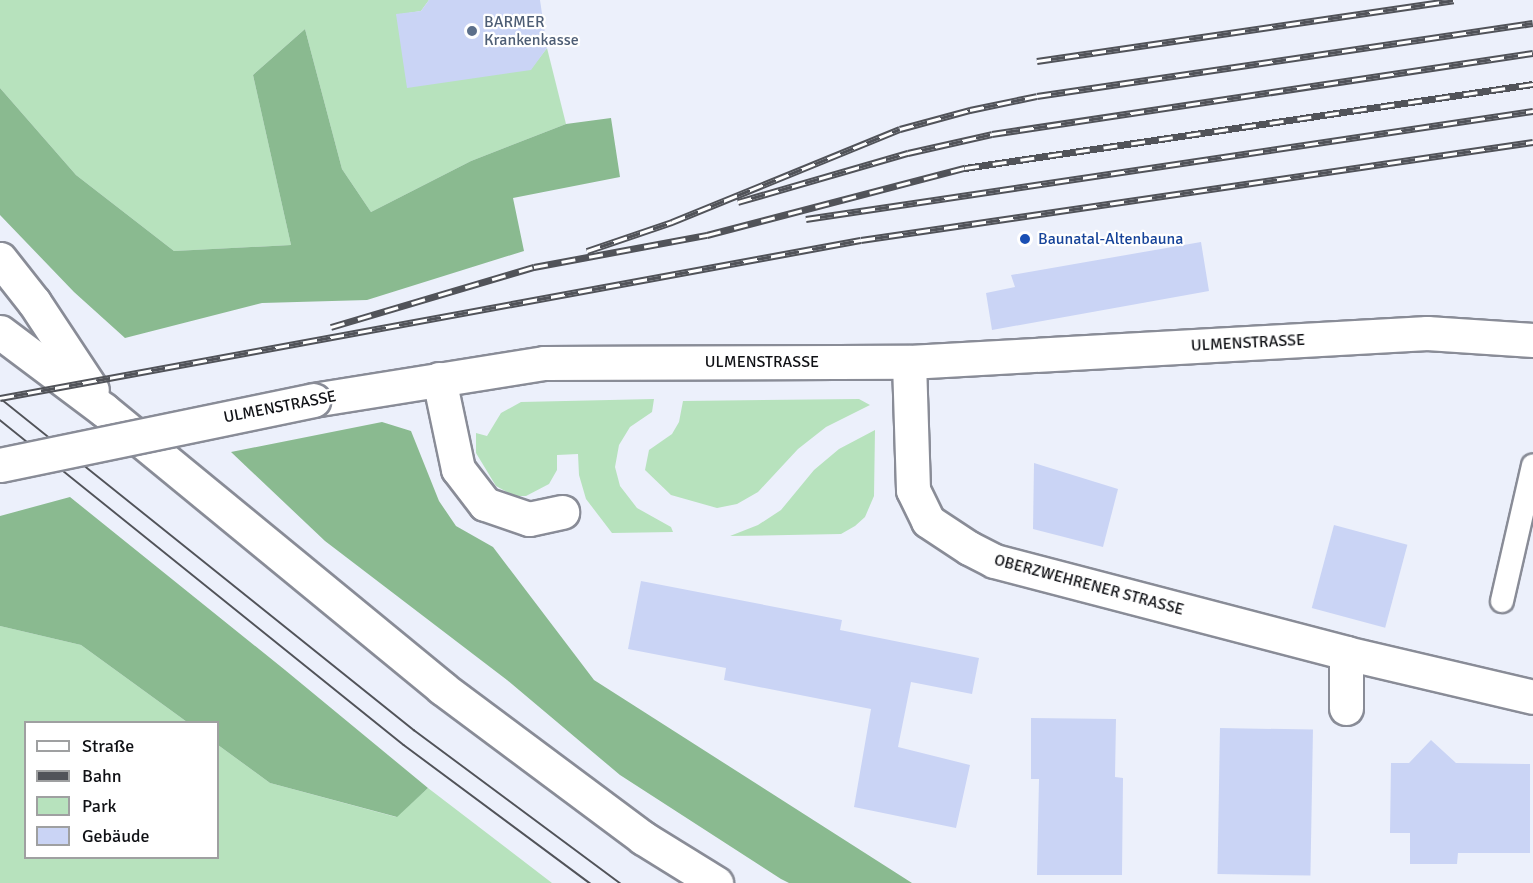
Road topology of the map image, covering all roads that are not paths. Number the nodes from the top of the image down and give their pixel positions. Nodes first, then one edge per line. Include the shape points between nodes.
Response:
1 (0, 259) edge
2 (0, 332) edge
3 (1533, 340) edge
4 (909, 362) junction
5 (439, 379) junction
6 (104, 410) junction
7 (0, 465) edge
8 (1533, 466) edge
9 (562, 512) dead end
10 (1502, 601) dead end
11 (1346, 653) junction
12 (1533, 696) edge
13 (1346, 708) dead end
14 (716, 883) edge

1 - 6 street via 34,302
2 - 6 street
3 - 4 street, ULMENSTRASSE via 1426,333
4 - 5 street, ULMENSTRASSE via 544,363
4 - 11 street, OBERZWEHRENER STRASSE via 913,490 928,521 994,561
5 - 7 street, ULMENSTRASSE, bridge via 313,400
5 - 9 street via 458,469 484,504 529,519
6 - 14 street via 442,688 643,838
8 - 10 lane
11 - 12 street, OBERZWEHRENER STRASSE
11 - 13 street

